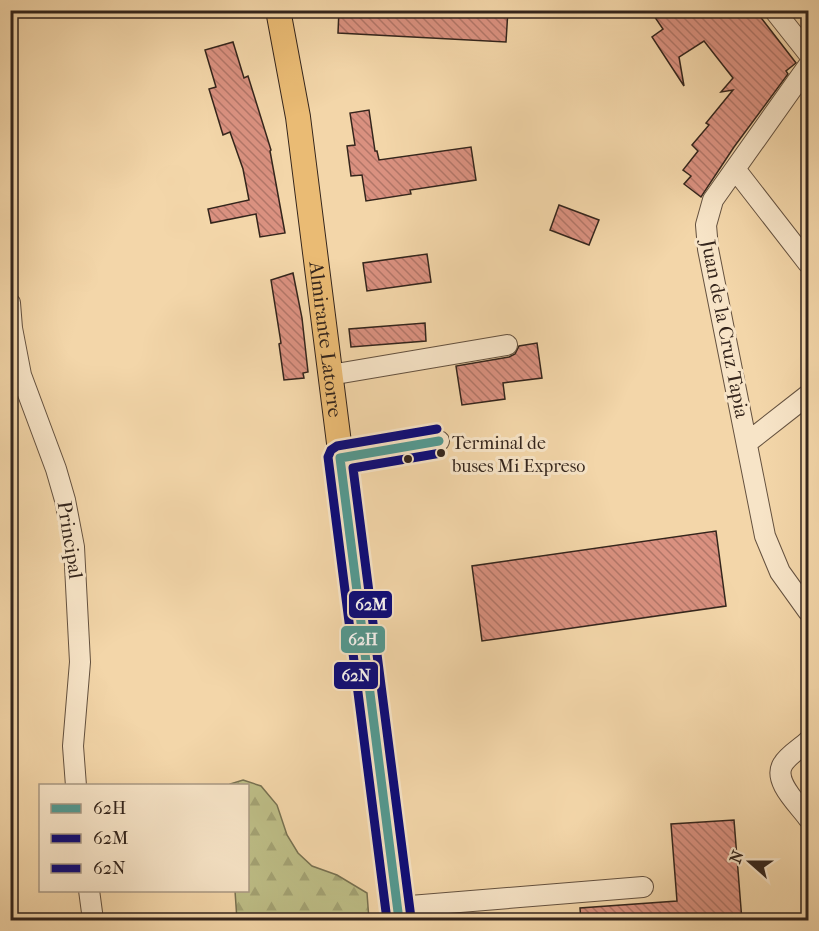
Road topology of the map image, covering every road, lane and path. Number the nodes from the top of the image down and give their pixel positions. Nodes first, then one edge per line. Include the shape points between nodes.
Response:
1 (278, 10) edge
2 (774, 10) edge
3 (808, 53) edge
4 (808, 66) edge
5 (735, 169) junction
6 (808, 263) edge
7 (10, 303) edge
8 (507, 345) dead end
9 (330, 375) junction
10 (808, 395) edge
11 (439, 441) dead end
12 (748, 442) junction
13 (340, 458) junction
14 (808, 611) edge
15 (808, 741) edge
16 (76, 784) edge
17 (808, 818) edge
18 (643, 887) dead end
19 (89, 892) edge
20 (399, 914) edge
21 (93, 921) edge

1 - 9 main road, Almirante Latorre via 298,117
2 - 3 street
4 - 5 street, Juan de la Cruz Tapia
5 - 6 street
5 - 12 street, Juan de la Cruz Tapia via 713,200 706,225
7 - 16 street, Principal via 21,375 56,469 74,547 80,662 73,734
8 - 9 street
9 - 13 main road, Almirante Latorre
10 - 12 street
11 - 13 street
12 - 14 street, Juan de la Cruz Tapia via 769,549
13 - 20 main road, Almirante Latorre
15 - 17 street via 780,771 783,785
18 - 20 street
19 - 21 street

